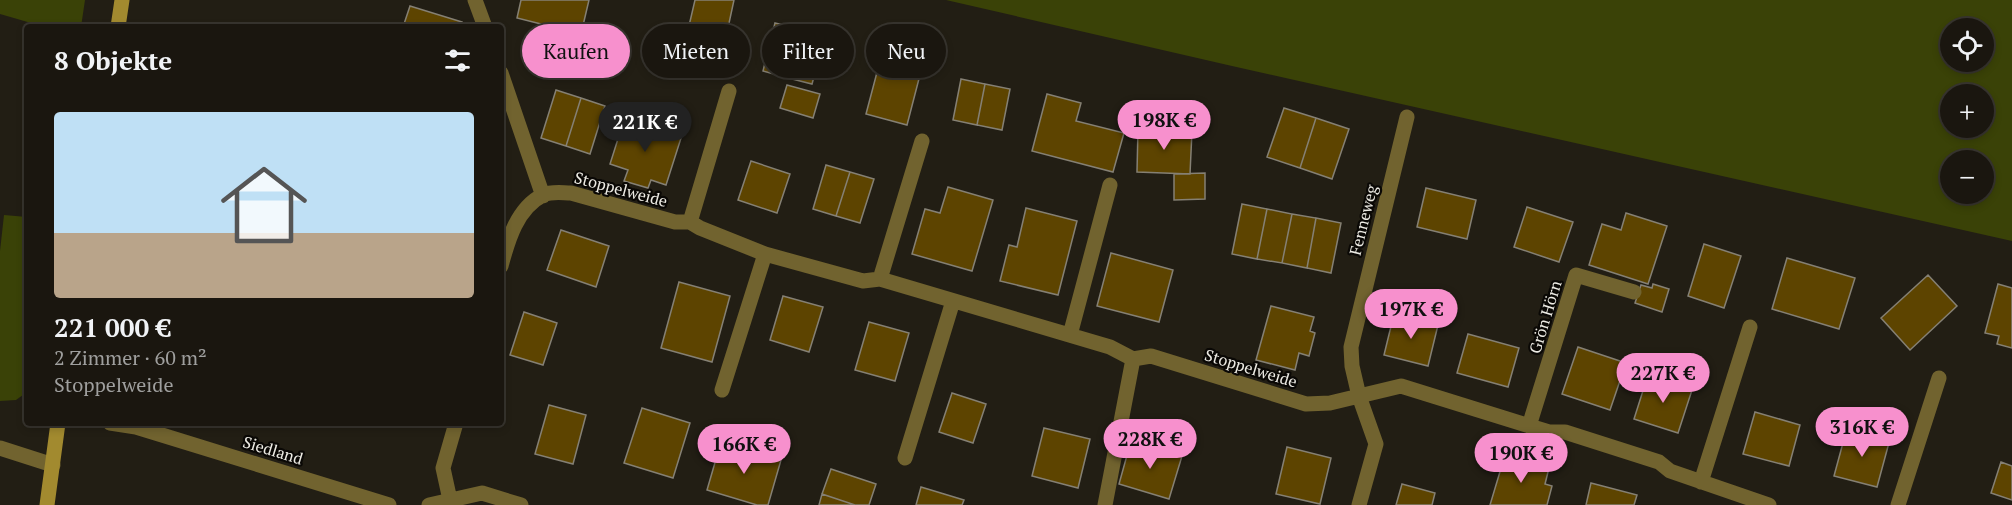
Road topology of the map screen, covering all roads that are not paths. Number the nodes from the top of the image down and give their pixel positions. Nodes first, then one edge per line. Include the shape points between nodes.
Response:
1 (122, 0) edge
2 (475, 0) edge
3 (118, 24) edge
4 (484, 24) edge
5 (504, 83) edge
6 (729, 91) dead end
7 (1407, 117) dead end
8 (922, 141) dead end
9 (1110, 185) dead end
10 (543, 196) junction
11 (690, 222) junction
12 (765, 254) junction
13 (504, 257) edge
14 (880, 279) junction
15 (1634, 292) dead end
16 (953, 301) junction
17 (1750, 327) dead end
18 (1070, 335) junction
19 (1133, 359) junction
20 (1939, 378) dead end
21 (722, 390) dead end
22 (1359, 396) junction
23 (58, 426) edge
24 (130, 426) edge
25 (455, 426) edge
26 (1529, 426) junction
27 (0, 448) edge
28 (905, 458) dead end
29 (53, 465) junction
30 (1701, 482) junction
31 (450, 500) junction
32 (47, 505) edge
33 (389, 505) edge
34 (429, 505) edge
35 (522, 505) edge
36 (1104, 505) edge
37 (1359, 505) edge
38 (1768, 505) edge
39 (1898, 505) edge

1 - 3 main road
2 - 4 street
5 - 10 street
6 - 11 street
7 - 22 street, Fenneweg via 1351,346
8 - 14 street
9 - 18 street
10 - 11 street, Stoppelweide via 571,193 675,222
10 - 13 street via 526,208 514,226
11 - 12 street, Stoppelweide
12 - 14 street, Stoppelweide via 863,281
12 - 21 street
14 - 16 street, Stoppelweide
15 - 26 street, Grön Hörn via 1576,275
16 - 18 street, Stoppelweide
16 - 28 street
17 - 30 street
18 - 19 street, Stoppelweide via 1110,347
19 - 22 street, Stoppelweide via 1150,356 1306,404
19 - 36 street
20 - 39 street
22 - 26 street via 1401,386
22 - 37 street, Fenneweg via 1376,444
23 - 29 main road
24 - 33 street, Siedland
25 - 31 street via 444,468
26 - 30 street via 1565,432 1659,462 1670,471
27 - 29 street
29 - 32 main road
30 - 38 street
31 - 34 street
31 - 35 street via 482,493

